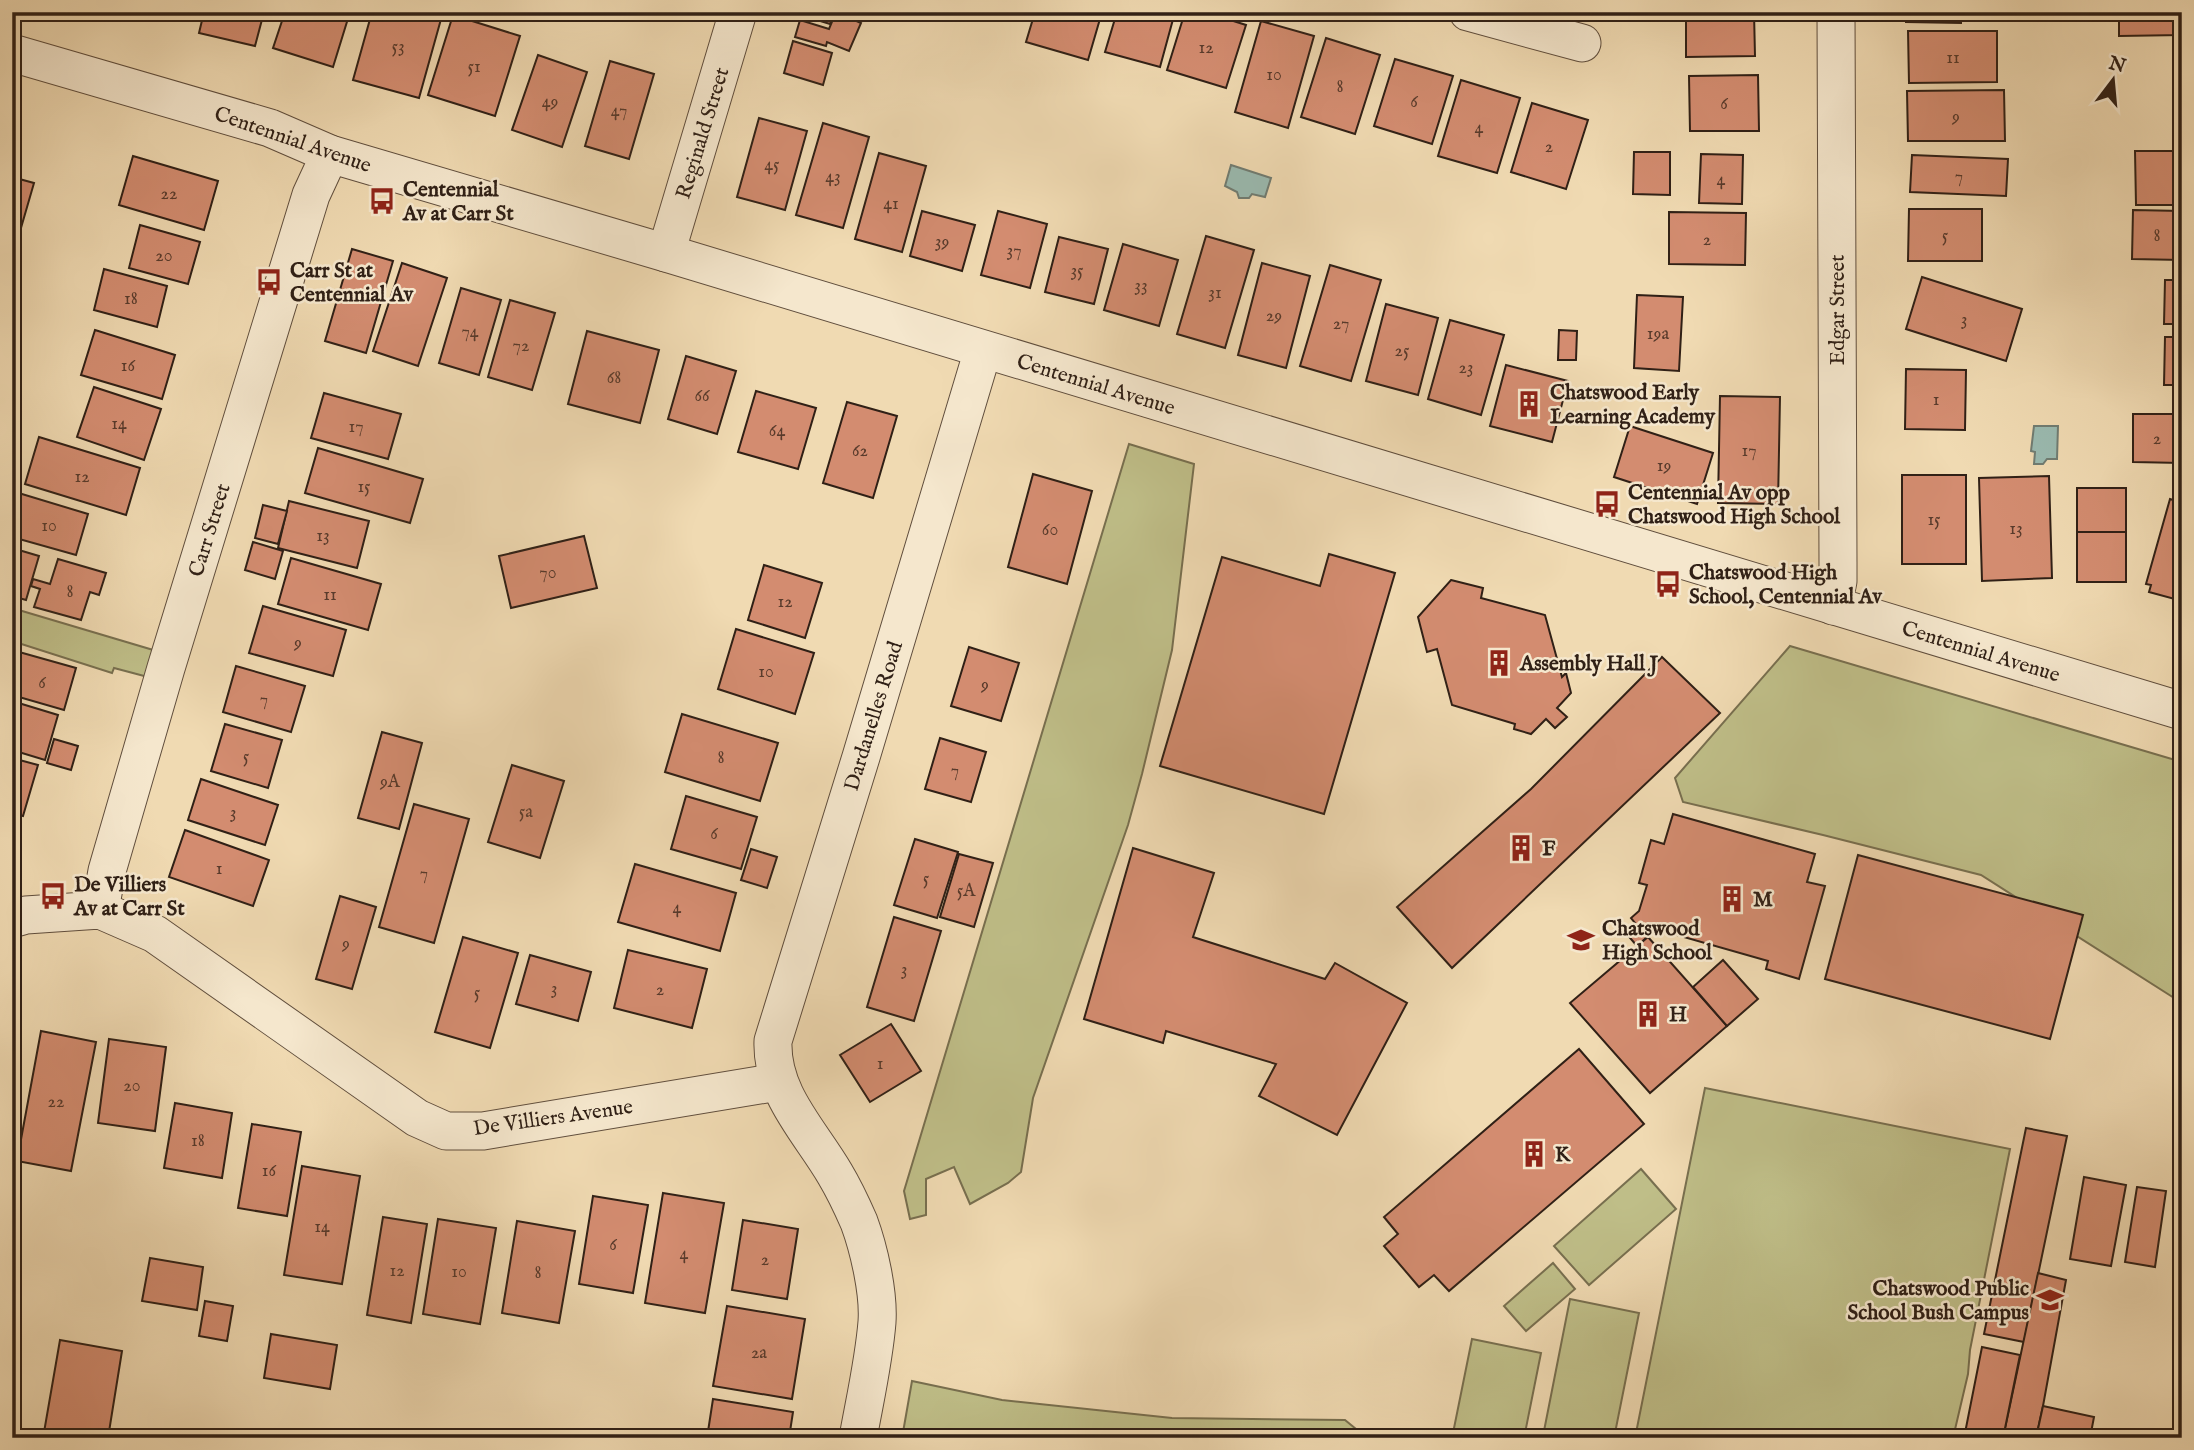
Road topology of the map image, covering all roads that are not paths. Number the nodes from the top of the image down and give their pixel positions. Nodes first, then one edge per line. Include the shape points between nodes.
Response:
1 (738, 12) edge
2 (1468, 12) edge
3 (1836, 12) edge
4 (1582, 43) dead end
5 (12, 53) edge
6 (330, 154) junction
7 (666, 254) junction
8 (983, 350) junction
9 (1833, 606) junction
10 (2182, 711) edge
11 (100, 910) junction
12 (12, 919) edge
13 (778, 1082) junction
14 (858, 1438) edge

1 - 7 street, Reginald Street
2 - 4 street
3 - 9 street, Edgar Street via 1838,572
5 - 6 street, Centennial Avenue via 270,128
6 - 7 street, Centennial Avenue
6 - 11 street, Carr Street via 311,195 166,668 107,871
7 - 8 street, Centennial Avenue
8 - 9 street, Centennial Avenue
8 - 13 street, Dardanelles Road via 773,1041
9 - 10 street, Centennial Avenue
11 - 12 street, De Villiers Avenue
11 - 13 street, De Villiers Avenue via 155,934 417,1118 446,1131 483,1131
13 - 14 street via 835,1174 868,1255 877,1321

